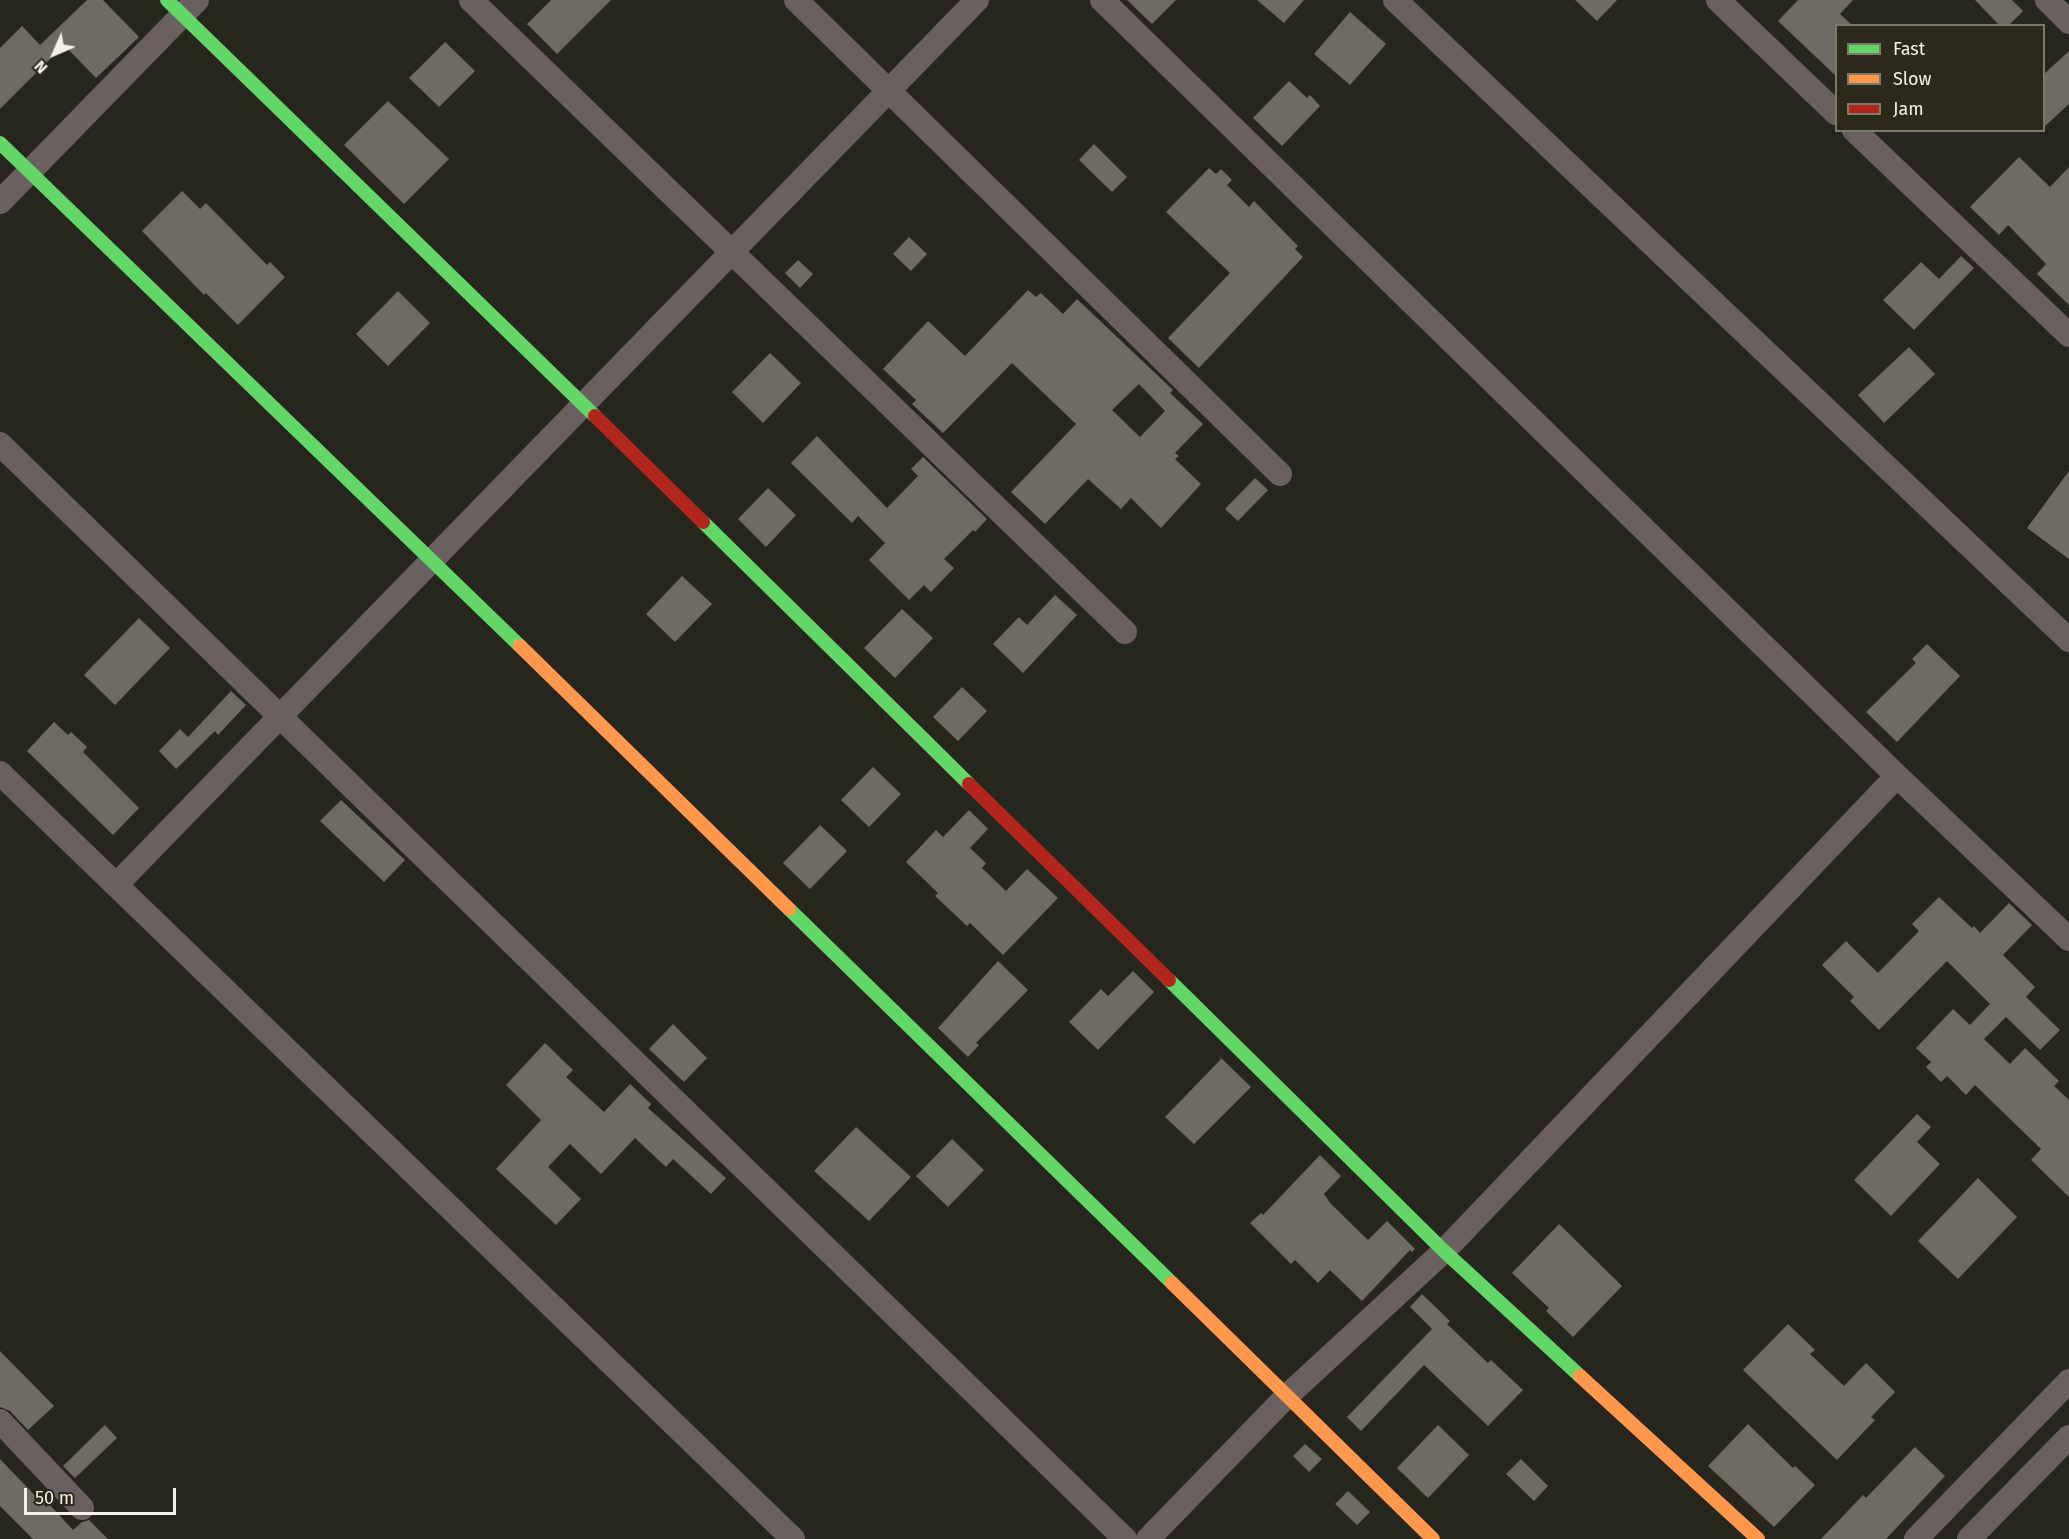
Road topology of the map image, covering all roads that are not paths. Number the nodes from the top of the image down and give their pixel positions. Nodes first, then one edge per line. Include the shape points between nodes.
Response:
1 (471, 0) edge
2 (796, 0) edge
3 (977, 0) edge
4 (1102, 0) edge
5 (1395, 0) edge
6 (1718, 0) edge
7 (2047, 0) edge
8 (182, 5) edge
9 (2069, 22) edge
10 (889, 91) junction
11 (1835, 112) edge
12 (1856, 132) edge
13 (0, 143) edge
14 (30, 171) junction
15 (0, 202) edge
16 (732, 252) junction
17 (2069, 335) edge
18 (584, 405) junction
19 (0, 444) edge
20 (1280, 474) dead end
21 (432, 560) junction
22 (1125, 632) dead end
23 (2069, 640) edge
24 (279, 718) junction
25 (0, 773) edge
26 (1897, 776) junction
27 (116, 885) junction
28 (2069, 939) edge
29 (1444, 1251) junction
30 (2069, 1381) edge
31 (1286, 1397) junction
32 (0, 1421) edge
33 (2069, 1437) edge
34 (82, 1508) dead end
35 (793, 1539) edge
36 (1125, 1539) edge
37 (1148, 1539) edge
38 (1433, 1539) edge
39 (1758, 1539) edge
40 (1916, 1539) edge
41 (1969, 1539) edge

1 - 16 street
2 - 10 street
3 - 10 street
4 - 26 street
5 - 23 street
6 - 11 street
7 - 9 street
8 - 14 street
8 - 18 street
10 - 16 street
10 - 20 street
12 - 17 street
13 - 14 street
14 - 15 street
14 - 21 street
16 - 18 street
16 - 22 street
18 - 21 street
18 - 29 street
19 - 24 street
21 - 24 street
21 - 31 street
24 - 27 street
24 - 36 street
25 - 27 street
26 - 28 street
26 - 29 street
27 - 35 street
29 - 31 street
29 - 39 street
30 - 40 street
31 - 37 street
31 - 38 street
32 - 34 street
33 - 41 street

